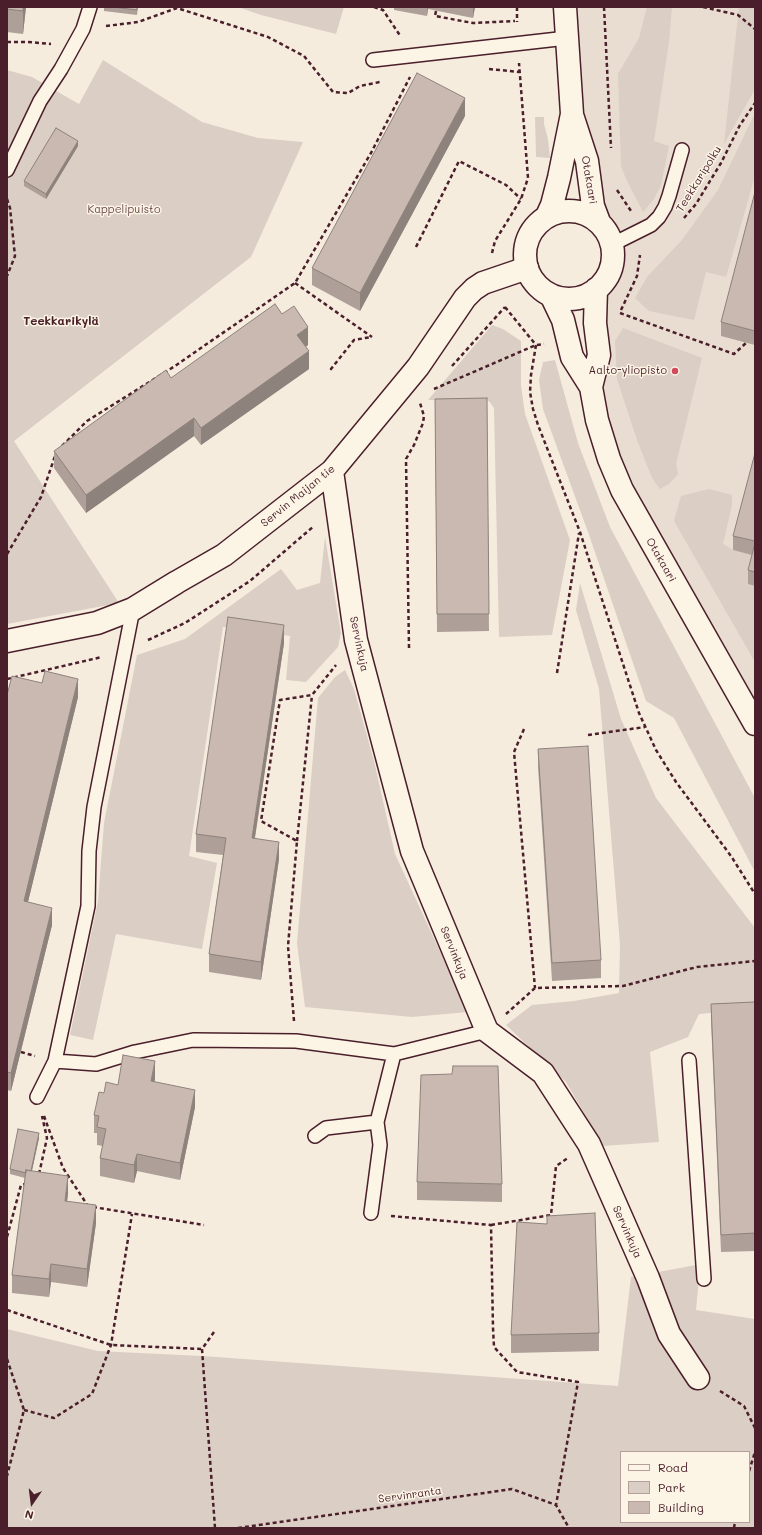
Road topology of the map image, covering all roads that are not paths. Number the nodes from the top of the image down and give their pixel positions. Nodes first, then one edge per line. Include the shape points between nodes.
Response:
1 (90, 7) edge
2 (566, 7) edge
3 (568, 38) junction
4 (373, 60) dead end
5 (572, 114) junction
6 (682, 150) dead end
7 (7, 170) edge
8 (547, 216) junction
9 (599, 222) junction
10 (611, 245) junction
11 (527, 268) junction
12 (596, 289) junction
13 (551, 295) junction
14 (591, 387) junction
15 (332, 471) junction
16 (133, 610) junction
17 (7, 640) edge
18 (755, 724) edge
19 (487, 1032) junction
20 (394, 1054) junction
21 (689, 1060) dead end
22 (55, 1061) junction
23 (38, 1097) road end
24 (377, 1122) junction
25 (315, 1136) dead end
26 (371, 1213) road end
27 (704, 1279) dead end
28 (698, 1378) road end

1 - 7 lane via 83,28 40,101
2 - 3 street, Otakaari
3 - 4 lane
3 - 5 street, Otakaari
5 - 8 street, Otakaari via 559,178
5 - 9 street, Otakaari via 588,161 593,206
6 - 10 lane via 669,196 659,217 651,225
8 - 9 street via 572,211
8 - 11 street via 536,225 529,237 525,249
9 - 10 street
10 - 12 street via 610,269
11 - 13 street via 534,283
11 - 15 street, Servin Maijan tie via 483,283 465,298 418,367
12 - 13 street via 584,296 570,299
12 - 14 street, Otakaari via 595,323 599,355
13 - 14 street, Otakaari via 563,320 572,357
14 - 18 street, Otakaari via 597,420 622,490
15 - 16 street, Servin Maijan tie via 224,555
15 - 19 street, Servinkuja via 356,640 412,851
16 - 17 street, Servin Maijan tie via 97,623
16 - 22 lane via 94,807 89,851 88,906
19 - 20 lane
19 - 28 street, Servinkuja via 543,1073 589,1144 648,1278 669,1334
20 - 22 lane via 296,1041 192,1040 135,1052 96,1064
20 - 24 lane
21 - 27 lane
22 - 23 lane
24 - 25 lane via 326,1128
24 - 26 lane via 380,1145

